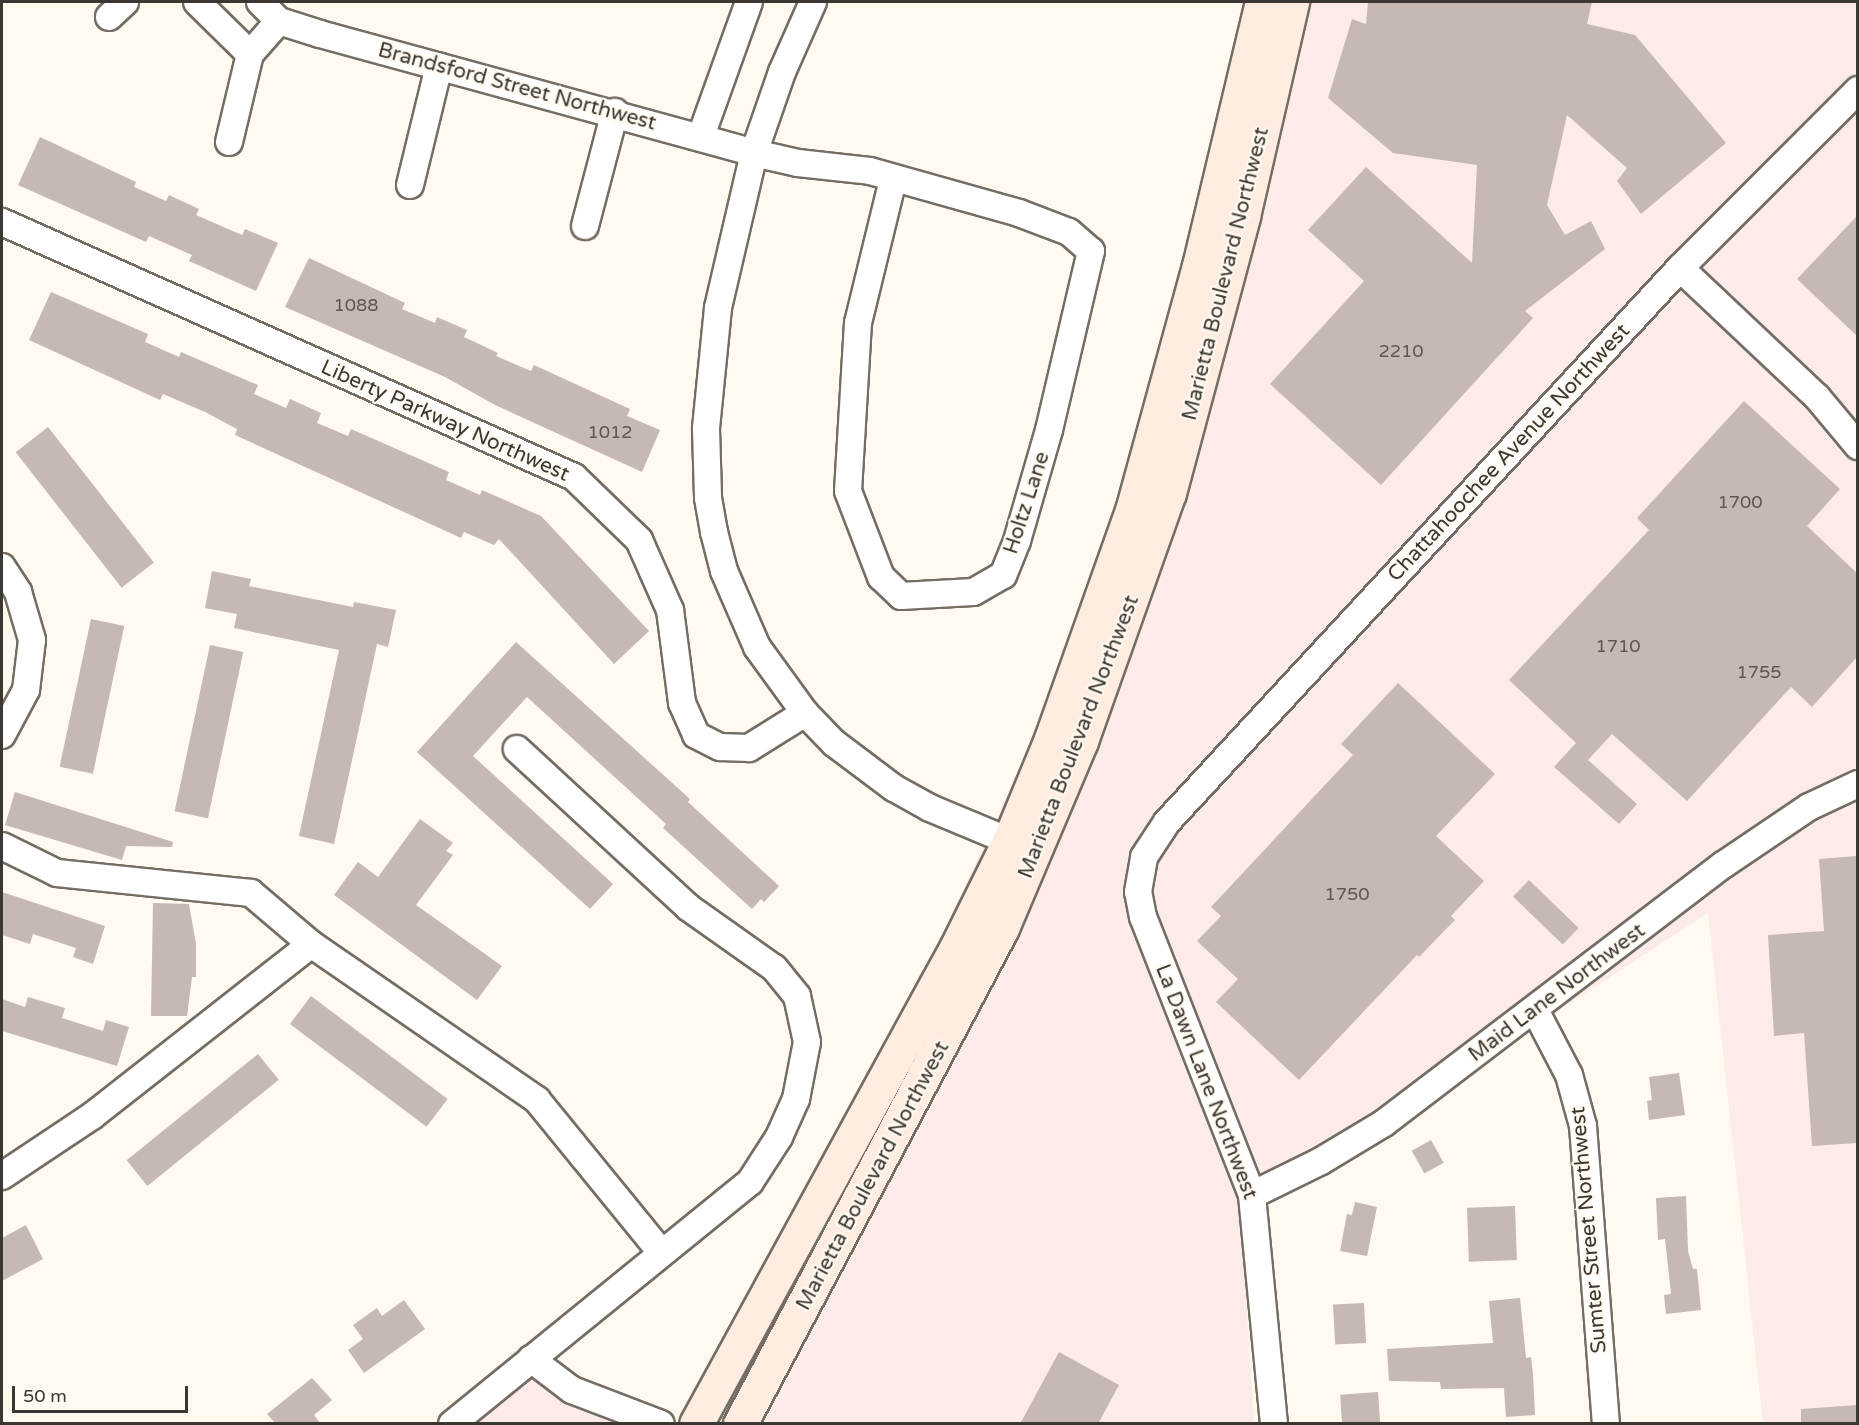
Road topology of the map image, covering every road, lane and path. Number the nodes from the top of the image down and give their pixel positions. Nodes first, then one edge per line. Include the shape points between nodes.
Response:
1 (197, 2) edge
2 (260, 2) edge
3 (749, 2) edge
4 (813, 2) edge
5 (1262, 2) edge
6 (1292, 2) edge
7 (279, 21) junction
8 (250, 54) junction
9 (438, 66) junction
10 (1857, 90) edge
11 (615, 112) junction
12 (701, 136) junction
13 (229, 142) dead end
14 (754, 153) junction
15 (893, 179) junction
16 (410, 185) dead end
17 (2, 222) edge
18 (585, 226) dead end
19 (1680, 268) junction
20 (1857, 446) edge
21 (2, 567) edge
22 (805, 713) junction
23 (2, 735) edge
24 (517, 749) dead end
25 (1857, 784) edge
26 (1167, 822) joint
27 (2, 846) edge
28 (1022, 847) junction
29 (311, 944) junction
30 (1534, 1010) junction
31 (2, 1176) edge
32 (1252, 1195) junction
33 (660, 1251) junction
34 (531, 1359) junction
35 (452, 1424) edge
36 (661, 1424) edge
37 (696, 1424) edge
38 (740, 1424) edge
39 (1274, 1424) edge
40 (1606, 1424) edge

1 - 8 street
2 - 7 street
3 - 12 street
4 - 14 street via 782,72
5 - 28 main road via 1199,266 1133,507
6 - 28 main road, Marietta Boulevard Northwest via 1238,237 1169,494 1127,620
7 - 8 street
7 - 9 street, Brandsford Street Northwest
8 - 13 street
9 - 11 street, Brandsford Street Northwest
9 - 16 street
10 - 19 street, Chattahoochee Avenue Northwest
11 - 12 street, Brandsford Street Northwest
11 - 18 street
12 - 14 street, Brandsford Street Northwest
14 - 15 street, Holtz Lane via 798,163 870,171
14 - 22 street via 718,308 706,429 708,498 724,571 739,610 757,646
15 - 15 street, Holtz Lane via 1019,213 1069,232 1091,252 1049,430 1017,541 1003,575 973,592 901,596 881,577 848,491 858,323
17 - 22 street, Liberty Parkway Northwest via 574,477 639,540 670,610 682,703 696,735 720,747 749,748
19 - 20 street via 1817,397
19 - 26 street, Chattahoochee Avenue Northwest
21 - 23 street via 18,592 32,640 26,690
22 - 28 street via 842,749 894,788
24 - 33 street via 688,907 774,968 797,996 807,1042 796,1099 779,1137 750,1182
25 - 30 street, Maid Lane Northwest via 1809,807 1723,866
26 - 32 street, La Dawn Lane Northwest via 1144,857 1138,892 1143,917
27 - 29 street via 57,873 251,893
28 - 37 main road via 899,1057
28 - 38 main road, Marietta Boulevard Northwest via 947,1038
29 - 31 street via 92,1116
29 - 33 street via 537,1100
30 - 32 street, Maid Lane Northwest via 1384,1123
30 - 40 street, Sumter Street Northwest via 1569,1075 1583,1126
32 - 39 street, La Dawn Lane Northwest
33 - 34 street
34 - 35 street
34 - 36 street via 572,1390

